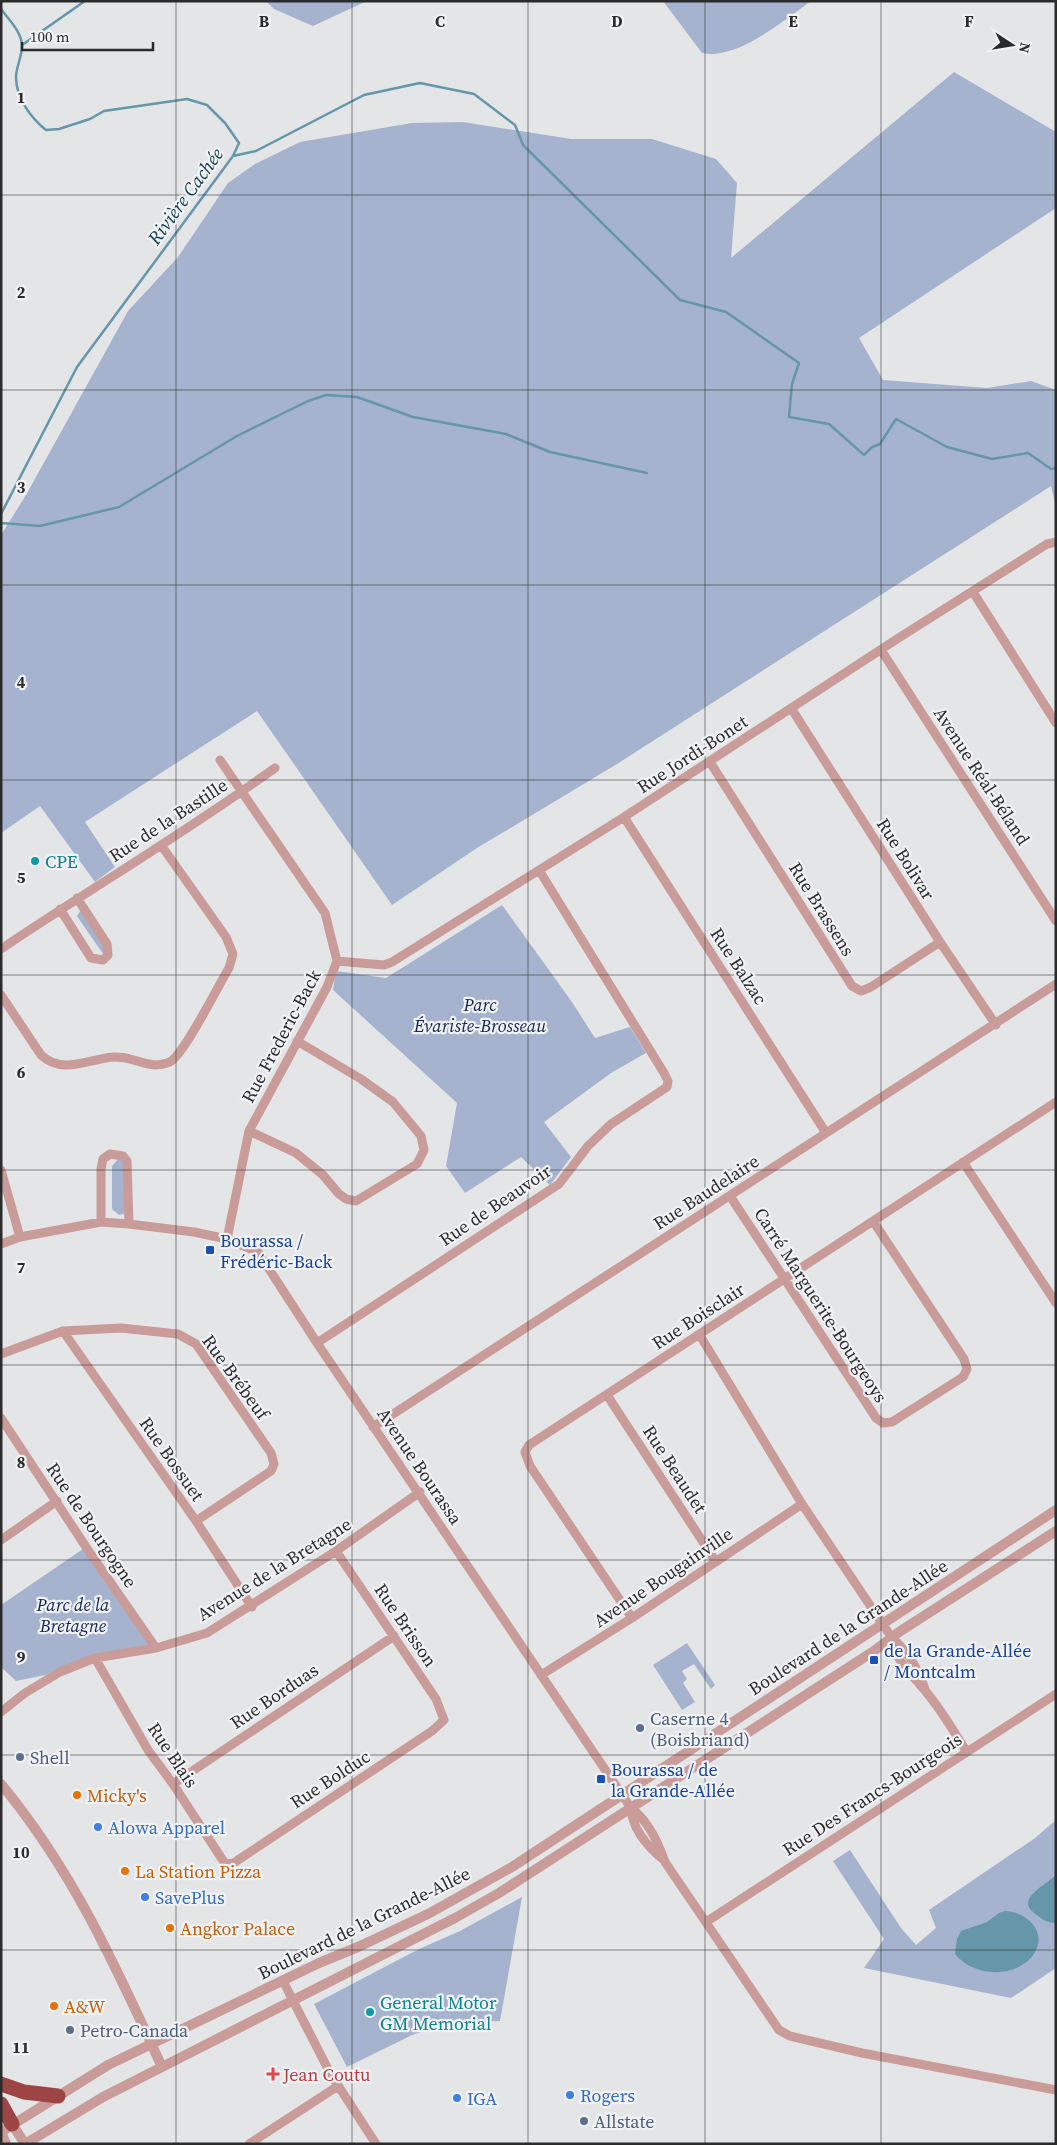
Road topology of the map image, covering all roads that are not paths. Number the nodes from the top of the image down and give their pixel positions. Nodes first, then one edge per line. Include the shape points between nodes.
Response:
1 (1056, 542) edge
2 (973, 592) junction
3 (881, 650) junction
4 (791, 708) junction
5 (1056, 723) edge
6 (220, 760) dead end
7 (710, 762) junction
8 (275, 768) dead end
9 (242, 792) junction
10 (624, 817) junction
11 (161, 845) junction
12 (539, 870) junction
13 (77, 898) junction
14 (60, 909) junction
15 (1056, 921) edge
16 (940, 942) junction
17 (1, 949) edge
18 (337, 961) junction
19 (1056, 984) edge
20 (1, 995) edge
21 (996, 1025) junction
22 (297, 1041) junction
23 (1054, 1105) edge
24 (249, 1131) junction
25 (826, 1133) junction
26 (963, 1162) junction
27 (1, 1170) edge
28 (730, 1196) junction
29 (873, 1221) junction
30 (101, 1222) junction
31 (129, 1224) junction
32 (20, 1237) junction
33 (227, 1239) junction
34 (1, 1244) edge
35 (784, 1279) junction
36 (1056, 1303) edge
37 (63, 1331) junction
38 (699, 1334) junction
39 (317, 1343) junction
40 (1, 1354) edge
41 (607, 1395) junction
42 (1, 1418) edge
43 (373, 1427) junction
44 (420, 1492) junction
45 (57, 1501) junction
46 (802, 1504) junction
47 (1056, 1510) edge
48 (196, 1521) junction
49 (1056, 1531) edge
50 (1, 1540) edge
51 (336, 1551) junction
52 (716, 1562) junction
53 (252, 1606) junction
54 (632, 1618) junction
55 (883, 1623) junction
56 (394, 1636) junction
57 (892, 1638) junction
58 (156, 1648) junction
59 (94, 1658) junction
60 (541, 1675) junction
61 (1056, 1694) edge
62 (1, 1712) edge
63 (444, 1720) joint
64 (967, 1752) junction
65 (1, 1784) edge
66 (173, 1784) junction
67 (622, 1794) junction
68 (631, 1808) junction
69 (232, 1864) joint
70 (706, 1922) junction
71 (283, 1981) junction
72 (292, 2000) junction
73 (151, 2044) junction
74 (162, 2067) junction
75 (1, 2084) edge
76 (338, 2086) junction
77 (1056, 2090) edge
78 (58, 2096) junction
79 (1, 2104) edge
80 (4, 2130) edge
81 (6, 2144) edge
82 (25, 2144) edge
83 (249, 2144) edge
84 (376, 2144) edge

1 - 2 street, Rue Jordi-Bonet via 1047,544
2 - 3 street, Rue Jordi-Bonet
2 - 5 street
3 - 4 street, Rue Jordi-Bonet
3 - 15 street, Avenue Réal-Béland
4 - 7 street, Rue Jordi-Bonet
4 - 16 street, Rue Bolivar
6 - 9 street, Rue Frederic-Back
7 - 10 street, Rue Jordi-Bonet
7 - 16 street, Rue Brassens via 852,986 861,990 871,987
8 - 9 street, Rue de la Bastille
9 - 11 street, Rue de la Bastille
9 - 18 street, Rue Frederic-Back via 324,913
10 - 12 street, Rue Jordi-Bonet
10 - 25 street, Rue Balzac
11 - 13 street, Rue de la Bastille
11 - 20 street via 226,937 232,954 229,968 182,1049 170,1062 156,1065 132,1058 109,1057 67,1066 49,1062
12 - 18 street, Rue Jordi-Bonet via 392,962 384,965
12 - 39 street, Rue de Beauvoir via 664,1073 667,1087 611,1124 588,1146 560,1184
13 - 14 street, Rue de la Bastille
13 - 14 street via 106,944 108,955 103,960 91,958
14 - 17 street, Rue de la Bastille
16 - 21 street, Rue Bolivar
18 - 22 street, Rue Frederic-Back via 327,987
19 - 21 street, Rue Baudelaire
21 - 25 street, Rue Baudelaire
22 - 24 street, Rue Frederic-Back
22 - 24 street via 361,1079 392,1102 422,1136 424,1150 417,1164 356,1201 339,1194 323,1174 296,1153
23 - 26 street, Rue Boisclair
24 - 33 street, Rue Frederic-Back
25 - 28 street, Rue Baudelaire
26 - 29 street, Rue Boisclair
26 - 36 street
27 - 32 street
28 - 35 street, Carré Marguerite-Bourgeoys
28 - 43 street, Rue Baudelaire
29 - 35 street, Rue Boisclair
29 - 35 street, Carré Marguerite-Bourgeoys via 966,1364 963,1377 934,1397 892,1422 883,1423 876,1418
30 - 31 street, Avenue Bourassa
30 - 31 street via 101,1169 103,1159 110,1154 127,1160
30 - 32 street, Avenue Bourassa
31 - 33 street, Avenue Bourassa
32 - 34 street, Avenue Bourassa
33 - 39 street, Avenue Bourassa via 258,1252
35 - 38 street, Rue Boisclair
37 - 40 street, Rue Brébeuf
37 - 48 street, Rue Bossuet
37 - 48 street, Rue Brébeuf via 130,1329 178,1334 196,1344 270,1453 274,1464 271,1471
38 - 41 street, Rue Boisclair
38 - 46 street
39 - 43 street, Avenue Bourassa
41 - 52 street, Rue Beaudet
41 - 54 street, Rue Boisclair via 530,1445 525,1452 530,1466
42 - 45 street, Rue de Bourgogne
43 - 44 street, Avenue Bourassa
44 - 51 street, Avenue de la Bretagne
44 - 60 street, Avenue Bourassa
45 - 50 street
45 - 58 street, Rue de Bourgogne
46 - 52 street, Avenue Bougainville
46 - 55 street
47 - 55 street, Boulevard de la Grande-Allée
48 - 53 street, Rue Bossuet
49 - 57 street, Boulevard de la Grande-Allée
51 - 53 street, Avenue de la Bretagne
51 - 56 street, Rue Brisson
52 - 54 street, Avenue Bougainville
53 - 58 street, Avenue de la Bretagne via 208,1633
54 - 60 street, Avenue Bougainville
55 - 57 street
55 - 67 street, Boulevard de la Grande-Allée
56 - 63 street, Rue Brisson via 436,1699
56 - 66 street, Rue Borduas
57 - 64 street via 894,1651 911,1677 926,1692
57 - 68 street, Boulevard de la Grande-Allée
58 - 59 street, Avenue de la Bretagne
59 - 62 street, Avenue de la Bretagne via 60,1672
59 - 66 street, Rue Blais via 148,1750
60 - 67 street, Avenue Bourassa
61 - 64 street, Rue Des Francs-Bourgeois
63 - 69 street, Rue Bolduc
64 - 70 street, Rue Des Francs-Bourgeois
65 - 73 street via 44,1839 82,1901
66 - 69 street, Rue Blais via 224,1862
67 - 68 street, Avenue Bourassa
67 - 71 street, Boulevard de la Grande-Allée via 519,1862 428,1914
68 - 70 street via 659,1843 665,1862
68 - 72 street, Boulevard de la Grande-Allée via 488,1900
70 - 77 street via 772,2022 787,2035
71 - 72 street
71 - 73 street, Boulevard de la Grande-Allée
72 - 74 street, Boulevard de la Grande-Allée
72 - 76 street
73 - 74 street
73 - 78 street, Boulevard de la Grande-Allée via 108,2065
74 - 82 street, Boulevard de la Grande-Allée via 102,2097
75 - 78 highway via 24,2092
76 - 83 street
76 - 84 street
78 - 80 street, Boulevard de la Grande-Allée
79 - 80 highway
80 - 81 street
80 - 82 street

